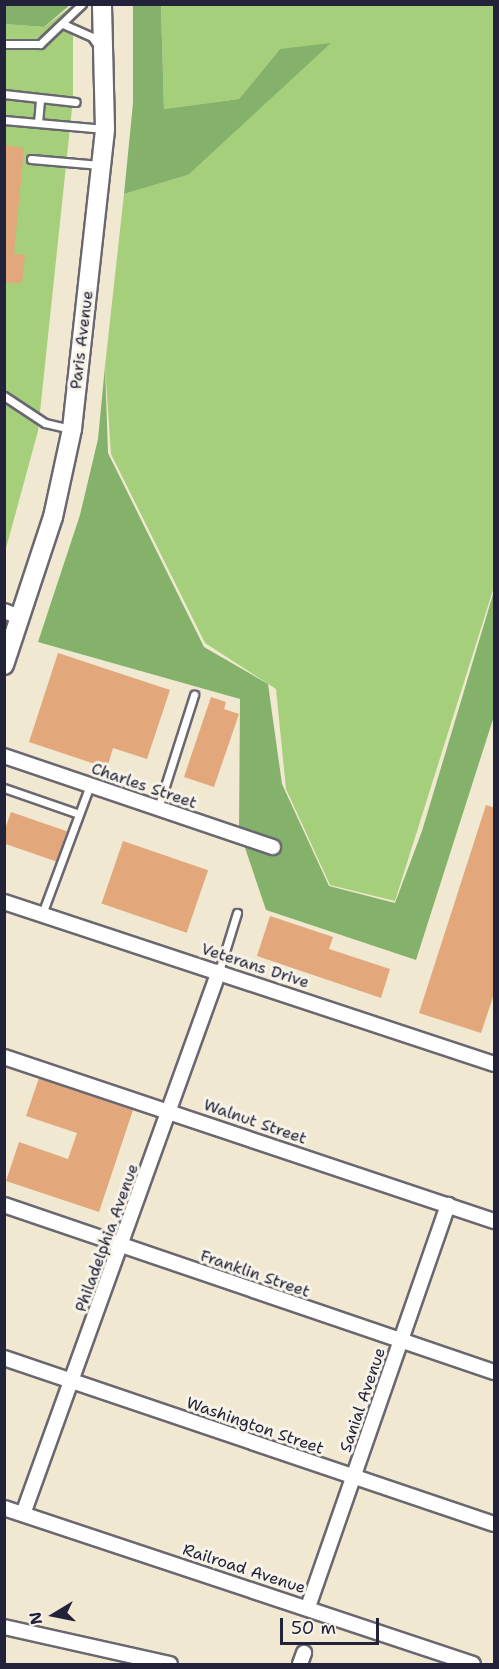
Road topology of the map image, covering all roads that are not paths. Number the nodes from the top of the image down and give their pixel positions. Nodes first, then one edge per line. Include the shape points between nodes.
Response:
1 (82, 4) edge
2 (102, 4) edge
3 (63, 24) junction
4 (4, 45) edge
5 (105, 58) junction
6 (4, 94) edge
7 (40, 98) junction
8 (76, 102) dead end
9 (4, 120) edge
10 (38, 123) junction
11 (105, 129) junction
12 (30, 159) dead end
13 (101, 169) junction
14 (4, 396) edge
15 (72, 429) junction
16 (12, 614) edge
17 (4, 665) edge
18 (194, 695) dead end
19 (4, 756) edge
20 (90, 785) junction
21 (4, 788) edge
22 (158, 808) junction
23 (79, 814) junction
24 (273, 847) dead end
25 (4, 902) edge
26 (237, 913) dead end
27 (42, 914) junction
28 (219, 971) junction
29 (4, 1057) edge
30 (495, 1064) edge
31 (171, 1111) junction
32 (4, 1205) edge
33 (448, 1205) junction
34 (495, 1221) edge
35 (121, 1245) junction
36 (400, 1341) junction
37 (4, 1358) edge
38 (495, 1372) edge
39 (74, 1380) junction
40 (353, 1478) junction
41 (4, 1508) edge
42 (23, 1514) junction
43 (495, 1524) edge
44 (308, 1606) junction
45 (4, 1627) edge
46 (170, 1665) edge
47 (472, 1665) edge

1 - 3 lane
2 - 5 street, Paris Avenue
3 - 4 lane via 35,46
3 - 5 lane via 92,37
5 - 11 street, Paris Avenue
6 - 7 lane
7 - 8 lane
7 - 10 lane
9 - 10 lane
10 - 11 lane
11 - 13 street, Paris Avenue
12 - 13 lane
13 - 15 street, Paris Avenue
14 - 15 lane via 45,423
15 - 16 street, Paris Avenue via 65,474
16 - 17 street, Paris Avenue
18 - 22 lane
19 - 20 street, Charles Street
20 - 22 street, Charles Street
20 - 23 lane
21 - 23 lane
22 - 24 street, Charles Street
23 - 27 lane
25 - 27 street, Veterans Drive
26 - 28 lane
27 - 28 street, Veterans Drive
28 - 30 street, Veterans Drive
28 - 31 street, Philadelphia Avenue
29 - 31 street, Walnut Street
31 - 33 street, Walnut Street
31 - 35 street, Philadelphia Avenue
32 - 35 street, Franklin Street
33 - 34 street, Walnut Street
33 - 36 street, Sanial Avenue
35 - 36 street, Franklin Street
35 - 39 street, Philadelphia Avenue
36 - 38 street, Franklin Street
36 - 40 street, Sanial Avenue
37 - 39 street, Washington Street
39 - 40 street, Washington Street
39 - 42 street, Philadelphia Avenue
40 - 43 street, Washington Street
40 - 44 street, Sanial Avenue
41 - 42 street, Railroad Avenue
42 - 44 street, Railroad Avenue
44 - 47 street, Railroad Avenue
45 - 46 street

